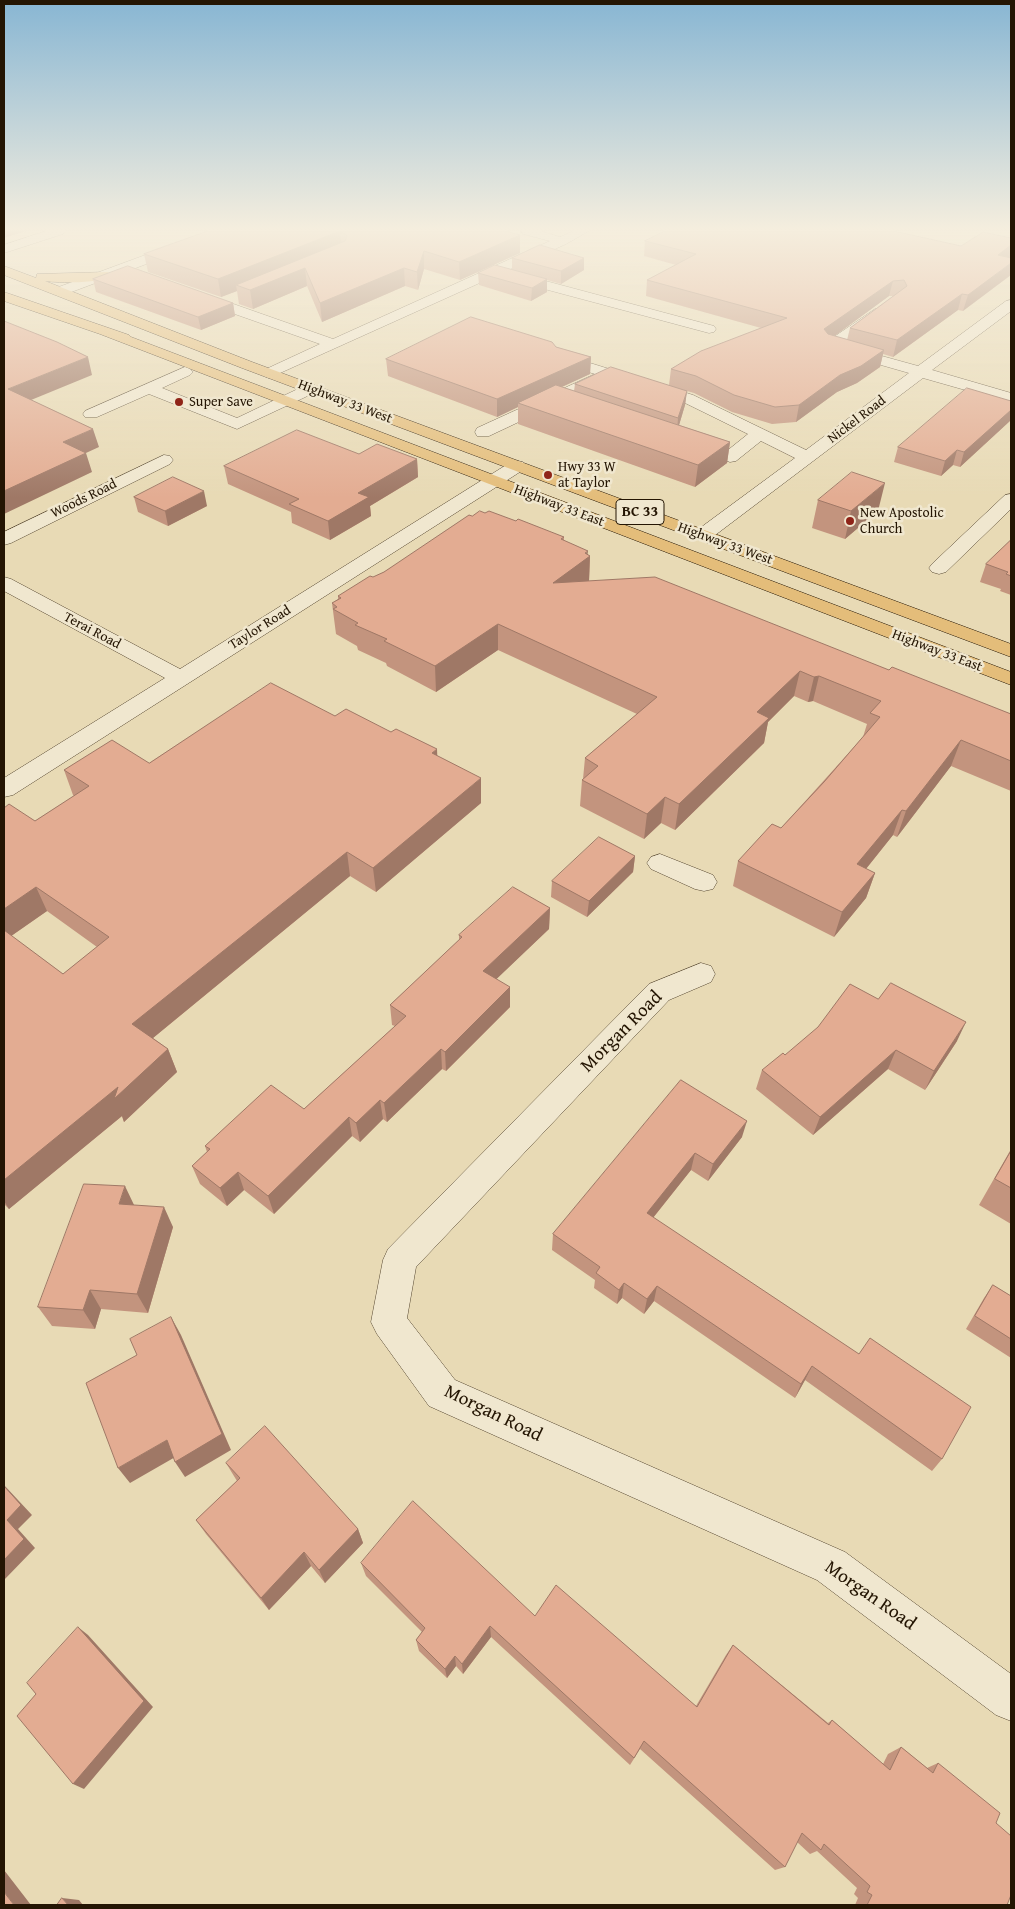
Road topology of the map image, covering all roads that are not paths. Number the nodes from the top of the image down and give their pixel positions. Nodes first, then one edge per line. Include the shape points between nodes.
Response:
1 (70, 320) edge
2 (114, 320) edge
3 (132, 320) edge
4 (267, 320) edge
5 (388, 320) edge
6 (675, 320) edge
7 (867, 320) edge
8 (989, 320) edge
9 (708, 329) dead end
10 (106, 333) junction
11 (180, 340) junction
12 (334, 344) junction
13 (561, 359) edge
14 (185, 372) dead end
15 (920, 372) junction
16 (270, 374) junction
17 (608, 374) junction
18 (149, 388) junction
19 (310, 389) junction
20 (1011, 398) edge
21 (555, 399) junction
22 (284, 401) junction
23 (573, 405) edge
24 (91, 414) dead end
25 (483, 432) dead end
26 (760, 433) junction
27 (675, 438) edge
28 (807, 457) junction
29 (164, 460) dead end
30 (517, 466) junction
31 (494, 481) junction
32 (1011, 499) edge
33 (703, 536) junction
34 (4, 539) edge
35 (939, 568) dead end
36 (4, 583) edge
37 (1011, 651) edge
38 (181, 678) junction
39 (1011, 679) edge
40 (4, 789) edge
41 (660, 862) dead end
42 (704, 882) dead end
43 (701, 974) dead end
44 (1011, 1700) edge

1 - 10 main road, Highway 33 West / BC 33
2 - 11 main road
3 - 11 main road, Highway 33 West / BC 33
4 - 12 street
5 - 12 street
6 - 9 street
7 - 15 street via 830,346
8 - 15 street, Nickel Road
10 - 16 main road, Highway 33 West / BC 33 via 231,372
10 - 22 main road, Highway 33 East / BC 33
11 - 16 main road, Highway 33 West / BC 33
12 - 16 street
13 - 17 street
14 - 18 street
15 - 20 street
15 - 28 street, Nickel Road
16 - 19 main road, Highway 33 West / BC 33
17 - 21 street
17 - 26 street via 687,398
18 - 22 street via 237,424
18 - 24 street
19 - 22 street
19 - 30 main road, Highway 33 West / BC 33
21 - 23 street
21 - 25 street
22 - 31 main road, Highway 33 East / BC 33
26 - 27 street via 730,457
26 - 28 street
28 - 33 street, Nickel Road
29 - 34 street, Woods Road
30 - 31 street, Taylor Road
30 - 33 main road, Highway 33 West / BC 33
31 - 38 street, Taylor Road
31 - 39 main road, Highway 33 East / BC 33
32 - 35 street
33 - 37 main road, Highway 33 West / BC 33
36 - 38 street, Terai Road
38 - 40 street, Taylor Road
41 - 42 street
43 - 44 street, Morgan Road via 659,992 400,1260 389,1322 442,1393 831,1566

